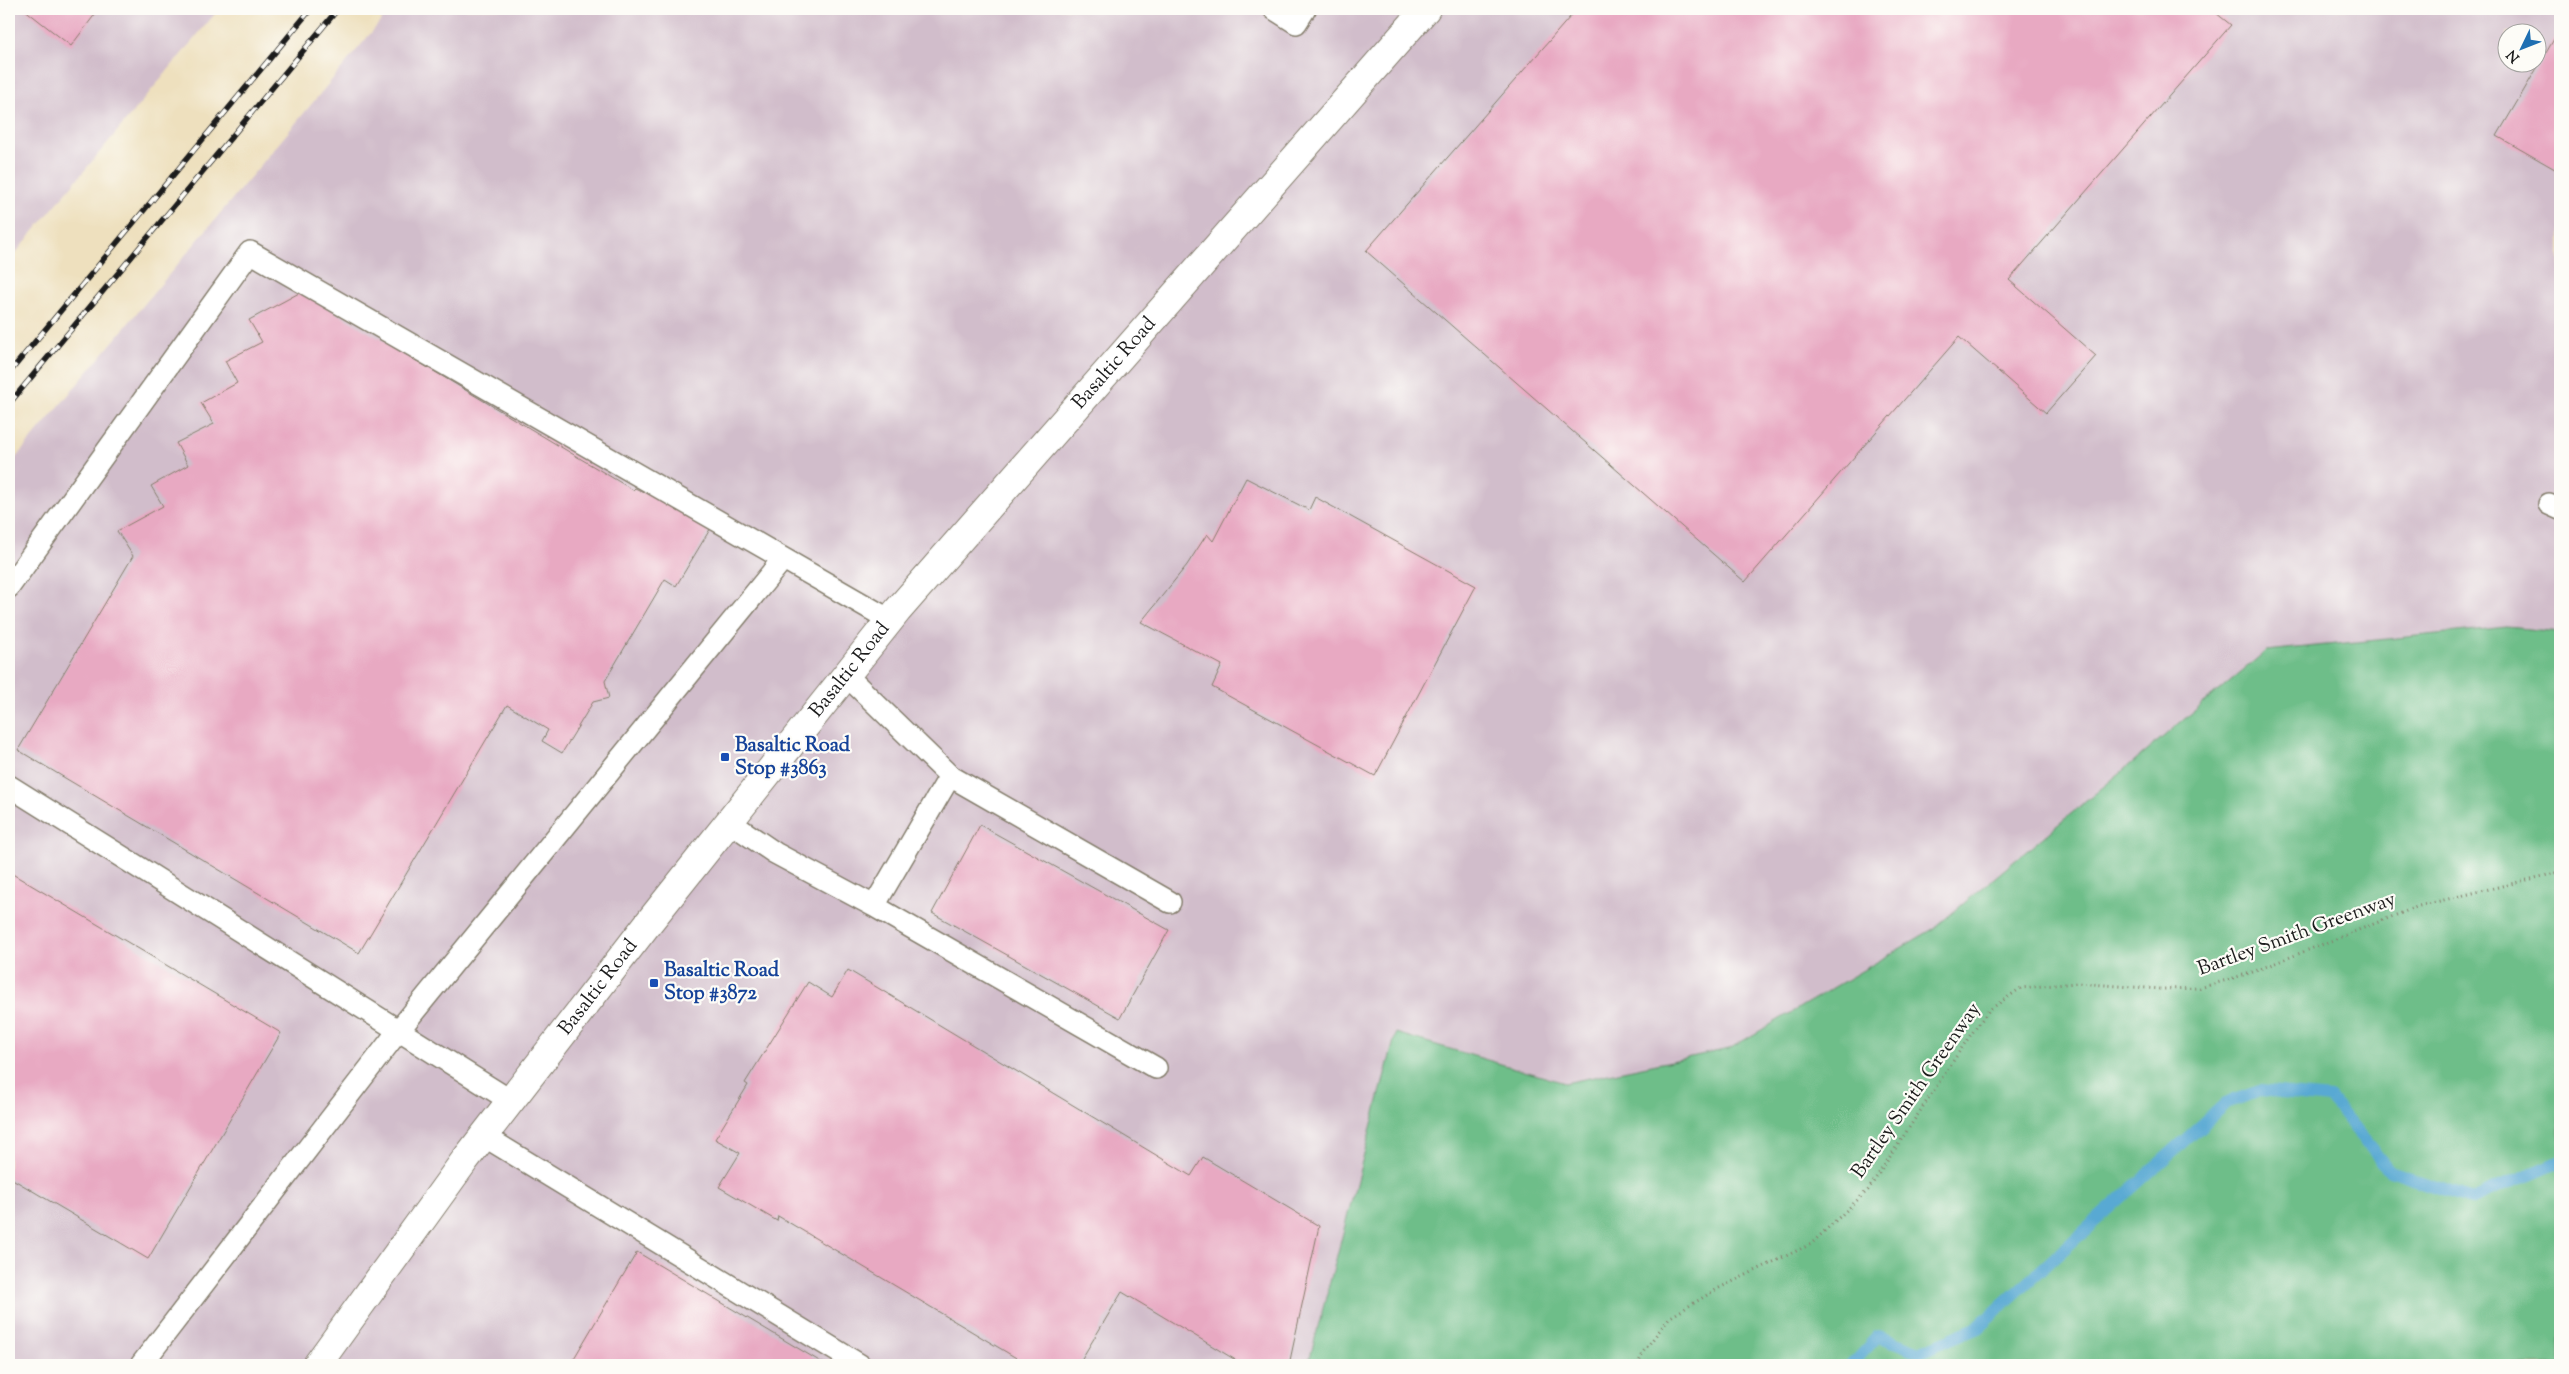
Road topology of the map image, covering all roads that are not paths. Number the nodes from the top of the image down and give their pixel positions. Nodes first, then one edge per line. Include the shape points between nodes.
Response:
1 (1274, 9) edge
2 (1305, 9) edge
3 (1426, 9) edge
4 (783, 559) junction
5 (9, 587) edge
6 (890, 620) junction
7 (846, 675) junction
8 (950, 776) junction
9 (9, 786) edge
10 (728, 821) junction
11 (1170, 902) dead end
12 (874, 906) junction
13 (399, 1030) junction
14 (1156, 1068) dead end
15 (511, 1101) junction
16 (484, 1136) junction
17 (141, 1365) edge
18 (317, 1365) edge
19 (860, 1365) edge

1 - 2 lane via 1296,23
3 - 6 street, Basaltic Road
4 - 5 lane via 250,252
4 - 6 lane
4 - 13 lane
6 - 7 street, Basaltic Road
7 - 8 lane
7 - 10 street, Basaltic Road
8 - 11 lane
8 - 12 lane
9 - 13 lane
10 - 12 lane via 775,853
10 - 15 street, Basaltic Road
12 - 14 lane
13 - 15 lane
13 - 17 lane
15 - 16 street, Basaltic Road
16 - 18 street, Basaltic Road
16 - 19 lane

